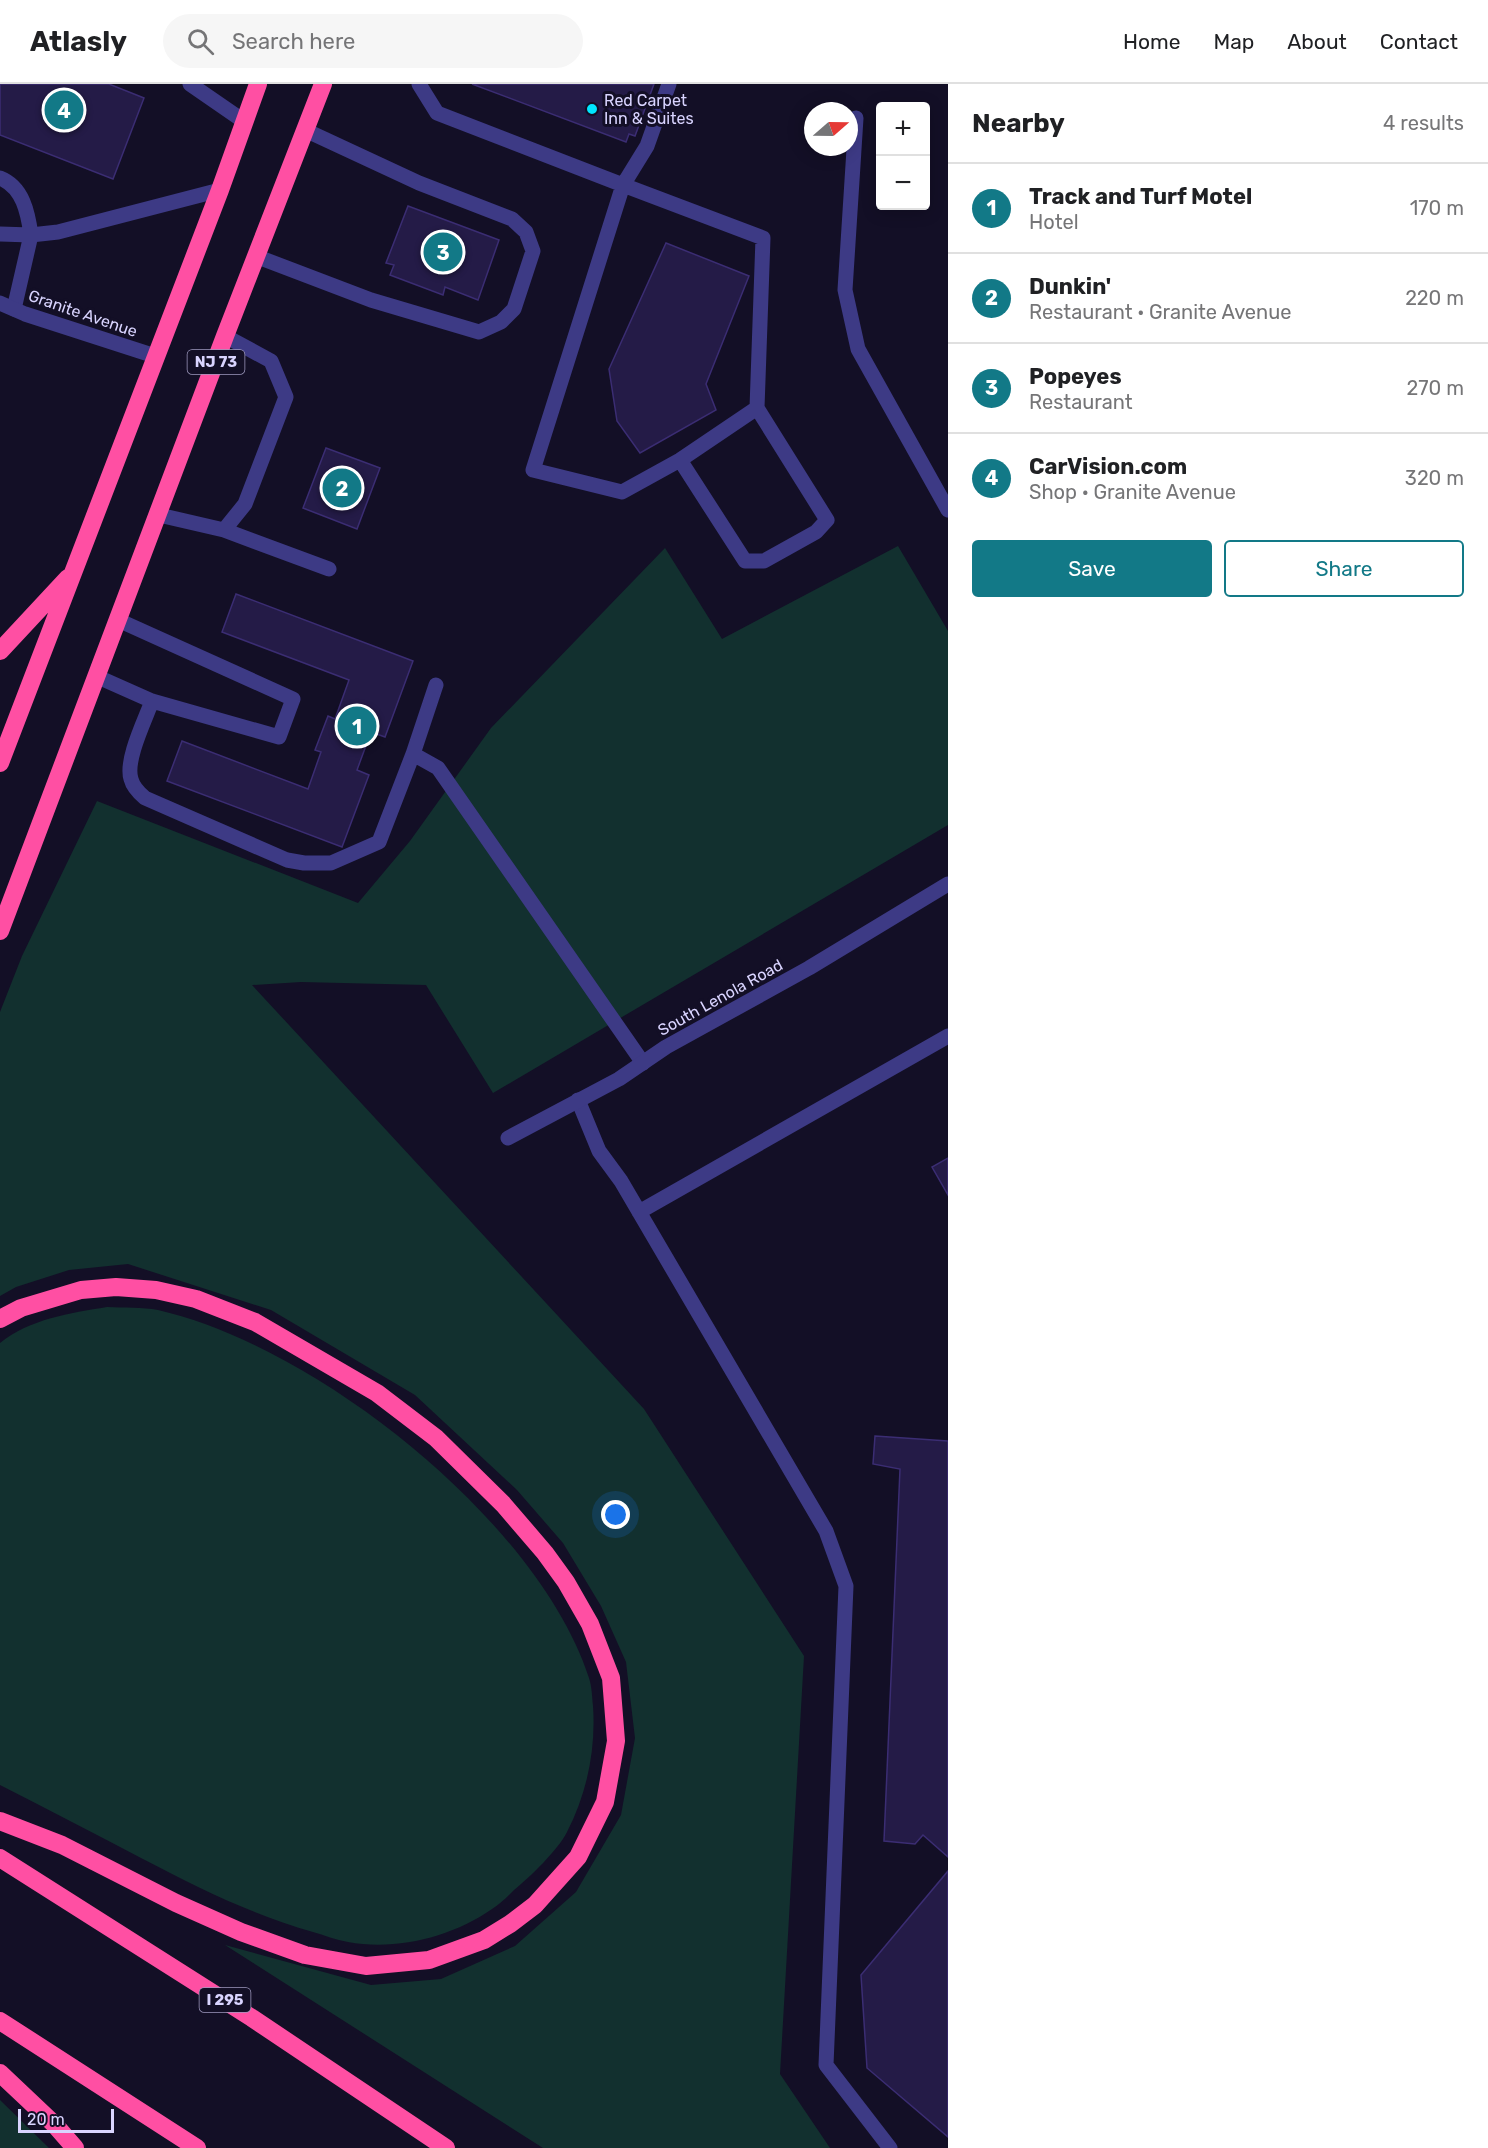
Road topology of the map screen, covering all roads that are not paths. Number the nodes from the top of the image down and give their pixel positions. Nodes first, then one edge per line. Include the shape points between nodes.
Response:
1 (190, 84) edge
2 (258, 84) edge
3 (324, 84) edge
4 (419, 84) edge
5 (669, 84) edge
6 (245, 122) junction
7 (305, 130) junction
8 (854, 156) edge
9 (0, 178) edge
10 (623, 185) junction
11 (220, 190) junction
12 (0, 234) edge
13 (31, 235) junction
14 (258, 257) junction
15 (7, 306) edge
16 (225, 336) junction
17 (155, 356) junction
18 (757, 408) junction
19 (680, 460) junction
20 (948, 510) edge
21 (159, 515) junction
22 (224, 530) junction
23 (329, 569) dead end
24 (75, 570) junction
25 (118, 620) junction
26 (0, 651) edge
27 (98, 676) junction
28 (436, 685) dead end
29 (152, 701) junction
30 (413, 754) junction
31 (0, 763) edge
32 (948, 884) edge
33 (0, 931) edge
34 (948, 1036) edge
35 (643, 1063) junction
36 (578, 1100) junction
37 (508, 1138) dead end
38 (639, 1212) junction
39 (0, 1320) edge
40 (0, 1821) edge
41 (0, 1858) edge
42 (0, 2021) edge
43 (0, 2073) edge
44 (75, 2148) edge
45 (197, 2148) edge
46 (446, 2148) edge
47 (890, 2148) edge

1 - 6 street
2 - 6 highway
3 - 7 highway, NJ 73
4 - 10 street via 437,113
5 - 10 street via 646,146
6 - 11 highway
7 - 14 highway, NJ 73
7 - 14 street via 419,183 512,219 526,232 533,251 514,309 479,332 371,300
8 - 20 street via 845,290 858,349
9 - 13 street via 20,194 28,212
10 - 18 street via 763,238
10 - 19 street via 533,470 621,492
11 - 13 street via 58,232
11 - 17 highway
12 - 13 street
13 - 15 street
14 - 16 highway, NJ 73
15 - 17 street, Granite Avenue
16 - 21 highway, NJ 73
16 - 22 street via 270,361 286,397 245,504
17 - 24 highway
18 - 19 street
18 - 19 street via 827,520 816,532 764,561 745,561
21 - 22 street
21 - 25 highway, NJ 73
22 - 23 street
24 - 26 highway
24 - 31 highway
25 - 27 highway, NJ 73
25 - 29 street via 292,699 279,737
27 - 29 street
27 - 33 highway, NJ 73
28 - 30 street
29 - 30 street via 131,761 131,781 137,791 145,798 276,855 304,863 331,863 378,842
30 - 35 street via 438,768
32 - 35 street, South Lenola Road
34 - 38 street
35 - 36 street, South Lenola Road
36 - 37 street, South Lenola Road
36 - 38 street via 599,1151
38 - 47 street via 826,1531 846,1586 826,2065
39 - 40 highway via 21,1308 81,1290 156,1290 196,1299 255,1322 377,1393 436,1438 496,1497 566,1582 590,1624 610,1678 615,1741 605,1802 578,1857 535,1905 510,1924 484,1940 429,1959 366,1966 305,1954 241,1932 62,1845
41 - 46 highway, I 295 via 252,2018
42 - 45 highway
43 - 44 highway

